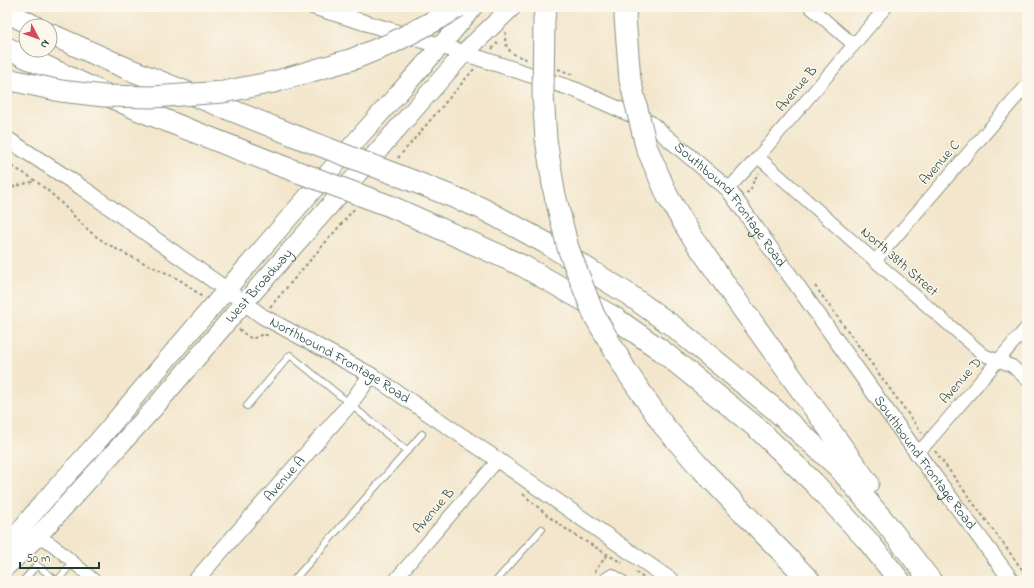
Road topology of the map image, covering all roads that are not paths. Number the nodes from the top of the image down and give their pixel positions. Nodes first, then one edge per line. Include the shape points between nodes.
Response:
1 (314, 7) edge
2 (458, 7) edge
3 (473, 7) edge
4 (512, 7) edge
5 (546, 7) edge
6 (626, 7) edge
7 (810, 7) edge
8 (886, 7) edge
9 (7, 12) edge
10 (19, 18) edge
11 (58, 38) edge
12 (854, 45) junction
13 (441, 46) junction
14 (13, 51) edge
15 (464, 53) junction
16 (7, 79) edge
17 (1027, 85) edge
18 (7, 139) edge
19 (762, 161) junction
20 (728, 189) junction
21 (875, 261) junction
22 (227, 290) junction
23 (244, 303) junction
24 (1027, 327) edge
25 (998, 361) junction
26 (371, 375) junction
27 (1027, 380) edge
28 (350, 404) junction
29 (247, 406) dead end
30 (422, 434) dead end
31 (407, 451) junction
32 (916, 453) junction
33 (498, 460) junction
34 (542, 529) dead end
35 (38, 536) junction
36 (7, 548) edge
37 (73, 562) junction
38 (7, 566) edge
39 (926, 574) edge
40 (23, 581) edge
41 (57, 581) edge
42 (95, 581) edge
43 (195, 581) edge
44 (293, 581) edge
45 (394, 581) edge
46 (496, 581) edge
47 (672, 581) edge
48 (810, 581) edge
49 (900, 581) edge
50 (1012, 581) edge

1 - 13 street, Southbound Frontage Road
2 - 16 highway, bridge via 390,44 352,59 274,82 222,92 153,97 104,96 62,91
3 - 13 main road, West Broadway
4 - 15 main road, West Broadway
5 - 48 highway, bridge via 543,94 546,140 554,191 568,248 594,315 627,372 664,426 697,464
6 - 39 highway, bridge via 630,80 646,146 668,197 691,235 761,336 907,536
7 - 12 street
8 - 12 street, Avenue B
9 - 10 highway
11 - 39 highway, bridge via 126,68 480,208 546,243 628,294 674,327 772,407 838,467
12 - 19 street, Avenue B
13 - 15 street, Southbound Frontage Road
13 - 22 main road, West Broadway
14 - 49 highway, bridge via 139,110 390,206 523,266 615,318 757,428 814,483 867,540
15 - 20 street, Southbound Frontage Road via 576,90 650,124
15 - 23 main road, West Broadway
17 - 21 street, Avenue C
18 - 22 street, Northbound Frontage Road via 81,187
19 - 20 street, Avenue B
19 - 21 street, North 38th Street
20 - 32 street, Southbound Frontage Road
21 - 25 street, North 38th Street via 984,355
22 - 23 street, Northbound Frontage Road
22 - 36 main road, West Broadway via 34,513
23 - 26 street, Northbound Frontage Road via 262,316
23 - 35 main road, West Broadway via 155,407
24 - 25 street, Avenue D
25 - 27 street, North 38th Street via 1012,366
25 - 32 street, Avenue D
26 - 28 street, Avenue A
26 - 33 street, Northbound Frontage Road
28 - 29 lane via 290,355
28 - 31 lane
28 - 43 street, Avenue A
30 - 31 lane
31 - 44 lane
32 - 50 street, Southbound Frontage Road
33 - 45 street, Avenue B
33 - 47 street, Northbound Frontage Road
34 - 46 lane
35 - 37 street
35 - 38 main road, West Broadway
37 - 41 lane
37 - 42 street
40 - 41 lane via 37,565

